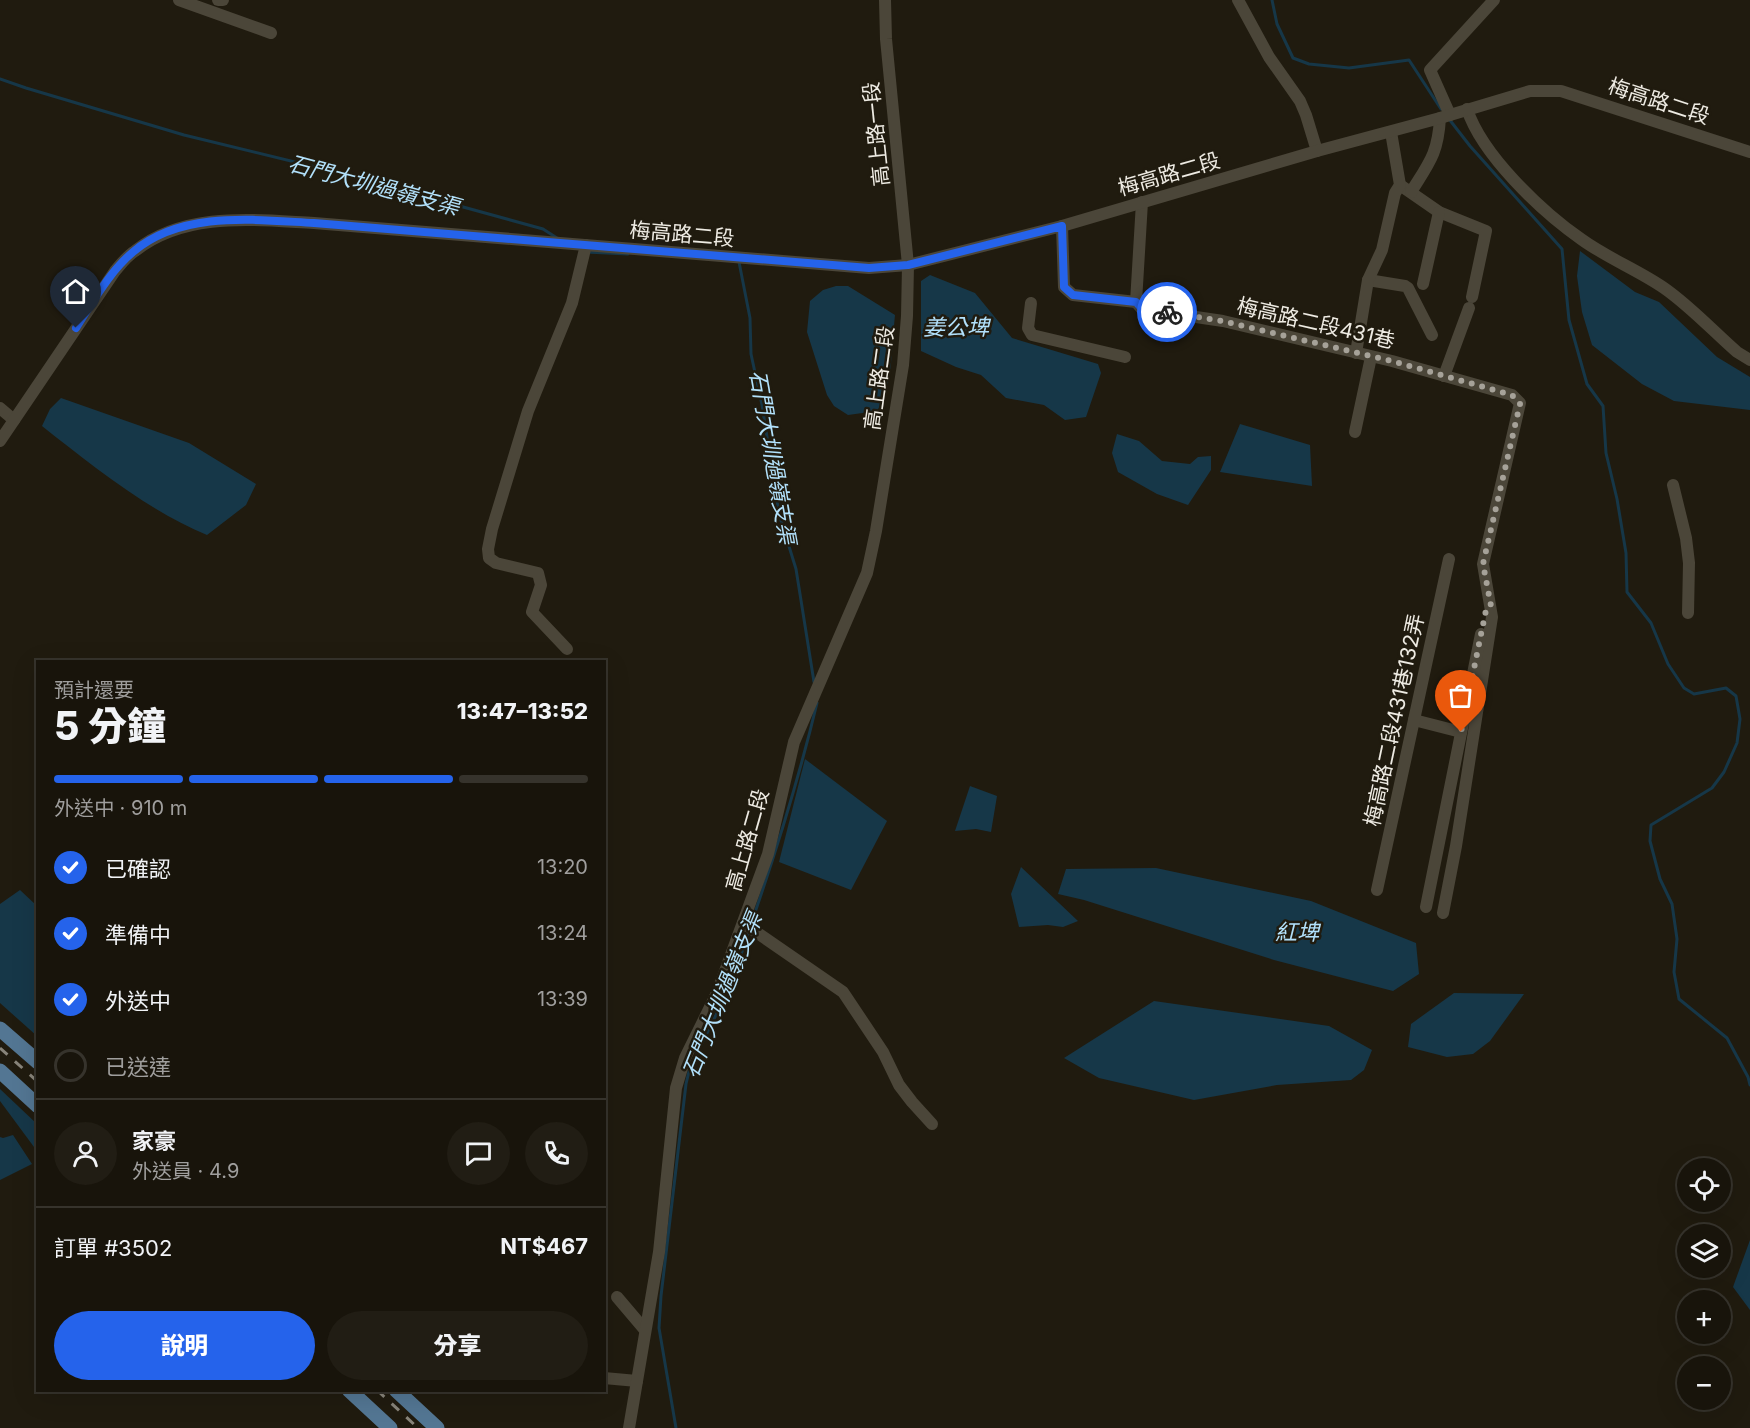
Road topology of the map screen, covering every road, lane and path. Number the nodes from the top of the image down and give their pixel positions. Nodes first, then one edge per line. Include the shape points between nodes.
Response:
1 (178, 0) edge
2 (885, 0) edge
3 (1238, 0) edge
4 (1494, 0) edge
5 (271, 33) dead end
6 (1467, 109) junction
7 (1445, 116) junction
8 (1391, 132) junction
9 (1317, 151) junction
10 (1750, 152) edge
11 (1405, 189) junction
12 (1142, 202) junction
13 (1439, 212) junction
14 (1062, 226) junction
15 (585, 249) junction
16 (908, 265) junction
17 (1368, 280) junction
18 (1423, 284) dead end
19 (1136, 302) junction
20 (1030, 303) dead end
21 (1432, 335) dead end
22 (1356, 353) junction
23 (1125, 357) dead end
24 (1371, 357) junction
25 (1750, 360) edge
26 (1444, 376) junction
27 (0, 408) edge
28 (14, 420) junction
29 (1355, 432) dead end
30 (2, 438) edge
31 (1673, 485) dead end
32 (1449, 559) dead end
33 (1491, 606) junction
34 (1688, 613) dead end
35 (567, 649) dead end
36 (1414, 720) junction
37 (1461, 732) junction
38 (1377, 890) dead end
39 (1426, 907) dead end
40 (1443, 913) dead end
41 (748, 926) junction
42 (0, 1029) edge
43 (36, 1060) edge
44 (0, 1071) edge
45 (36, 1104) edge
46 (932, 1124) dead end
47 (617, 1297) dead end
48 (645, 1330) junction
49 (606, 1378) edge
50 (637, 1381) junction
51 (351, 1392) edge
52 (398, 1392) edge
53 (390, 1428) edge
54 (437, 1428) edge
55 (629, 1428) edge

1 - 5 street
2 - 16 street, 高上路一段
3 - 9 street via 1269,57 1300,101
4 - 7 street via 1430,70
6 - 7 street, 梅高路二段
6 - 10 street, 梅高路二段 via 1530,91 1561,91
6 - 25 street via 1488,150 1535,201 1581,240 1665,289
7 - 8 street, 梅高路二段
7 - 11 street via 1434,156
8 - 9 street, 梅高路二段
8 - 11 street
9 - 12 street, 梅高路二段
11 - 13 street
11 - 17 street via 1395,193 1382,250
12 - 14 street, 梅高路二段
12 - 19 street
13 - 18 street
13 - 26 street via 1486,231 1470,303
14 - 16 street, 梅高路二段
14 - 19 street, 梅高路二段431巷 via 1064,287 1068,292
15 - 16 street, 梅高路二段 via 869,268
15 - 28 street, 梅高路二段 via 565,243 314,223 235,219 181,228 134,251 115,271
15 - 35 street via 572,303 528,411 488,549 489,558 496,563 538,573 541,585 531,612
16 - 41 street, 高上路二段 via 903,365 867,573 794,742
17 - 21 street via 1408,288
17 - 22 street
19 - 22 street, 梅高路二段431巷 via 1142,309 1222,321
20 - 23 street via 1028,328 1032,334
22 - 24 street, 梅高路二段431巷
24 - 26 street, 梅高路二段431巷
24 - 29 street
26 - 33 street, 梅高路二段431巷 via 1512,395 1520,404 1483,564
27 - 28 street
28 - 30 street, 梅高路二段
31 - 34 street via 1689,563
32 - 36 street, 梅高路二段431巷132弄
33 - 37 street via 1486,610
33 - 40 street, 梅高路二段431巷 via 1486,658
36 - 37 street
36 - 38 street, 梅高路二段431巷132弄
37 - 39 street
41 - 46 street via 843,992 883,1052 899,1085
41 - 48 street, 高上路二段 via 685,1058 676,1088
42 - 43 main road
44 - 45 main road
47 - 48 street
48 - 50 street, 高上路二段
49 - 50 street
50 - 55 street, 高上路二段
51 - 53 main road
52 - 54 main road

